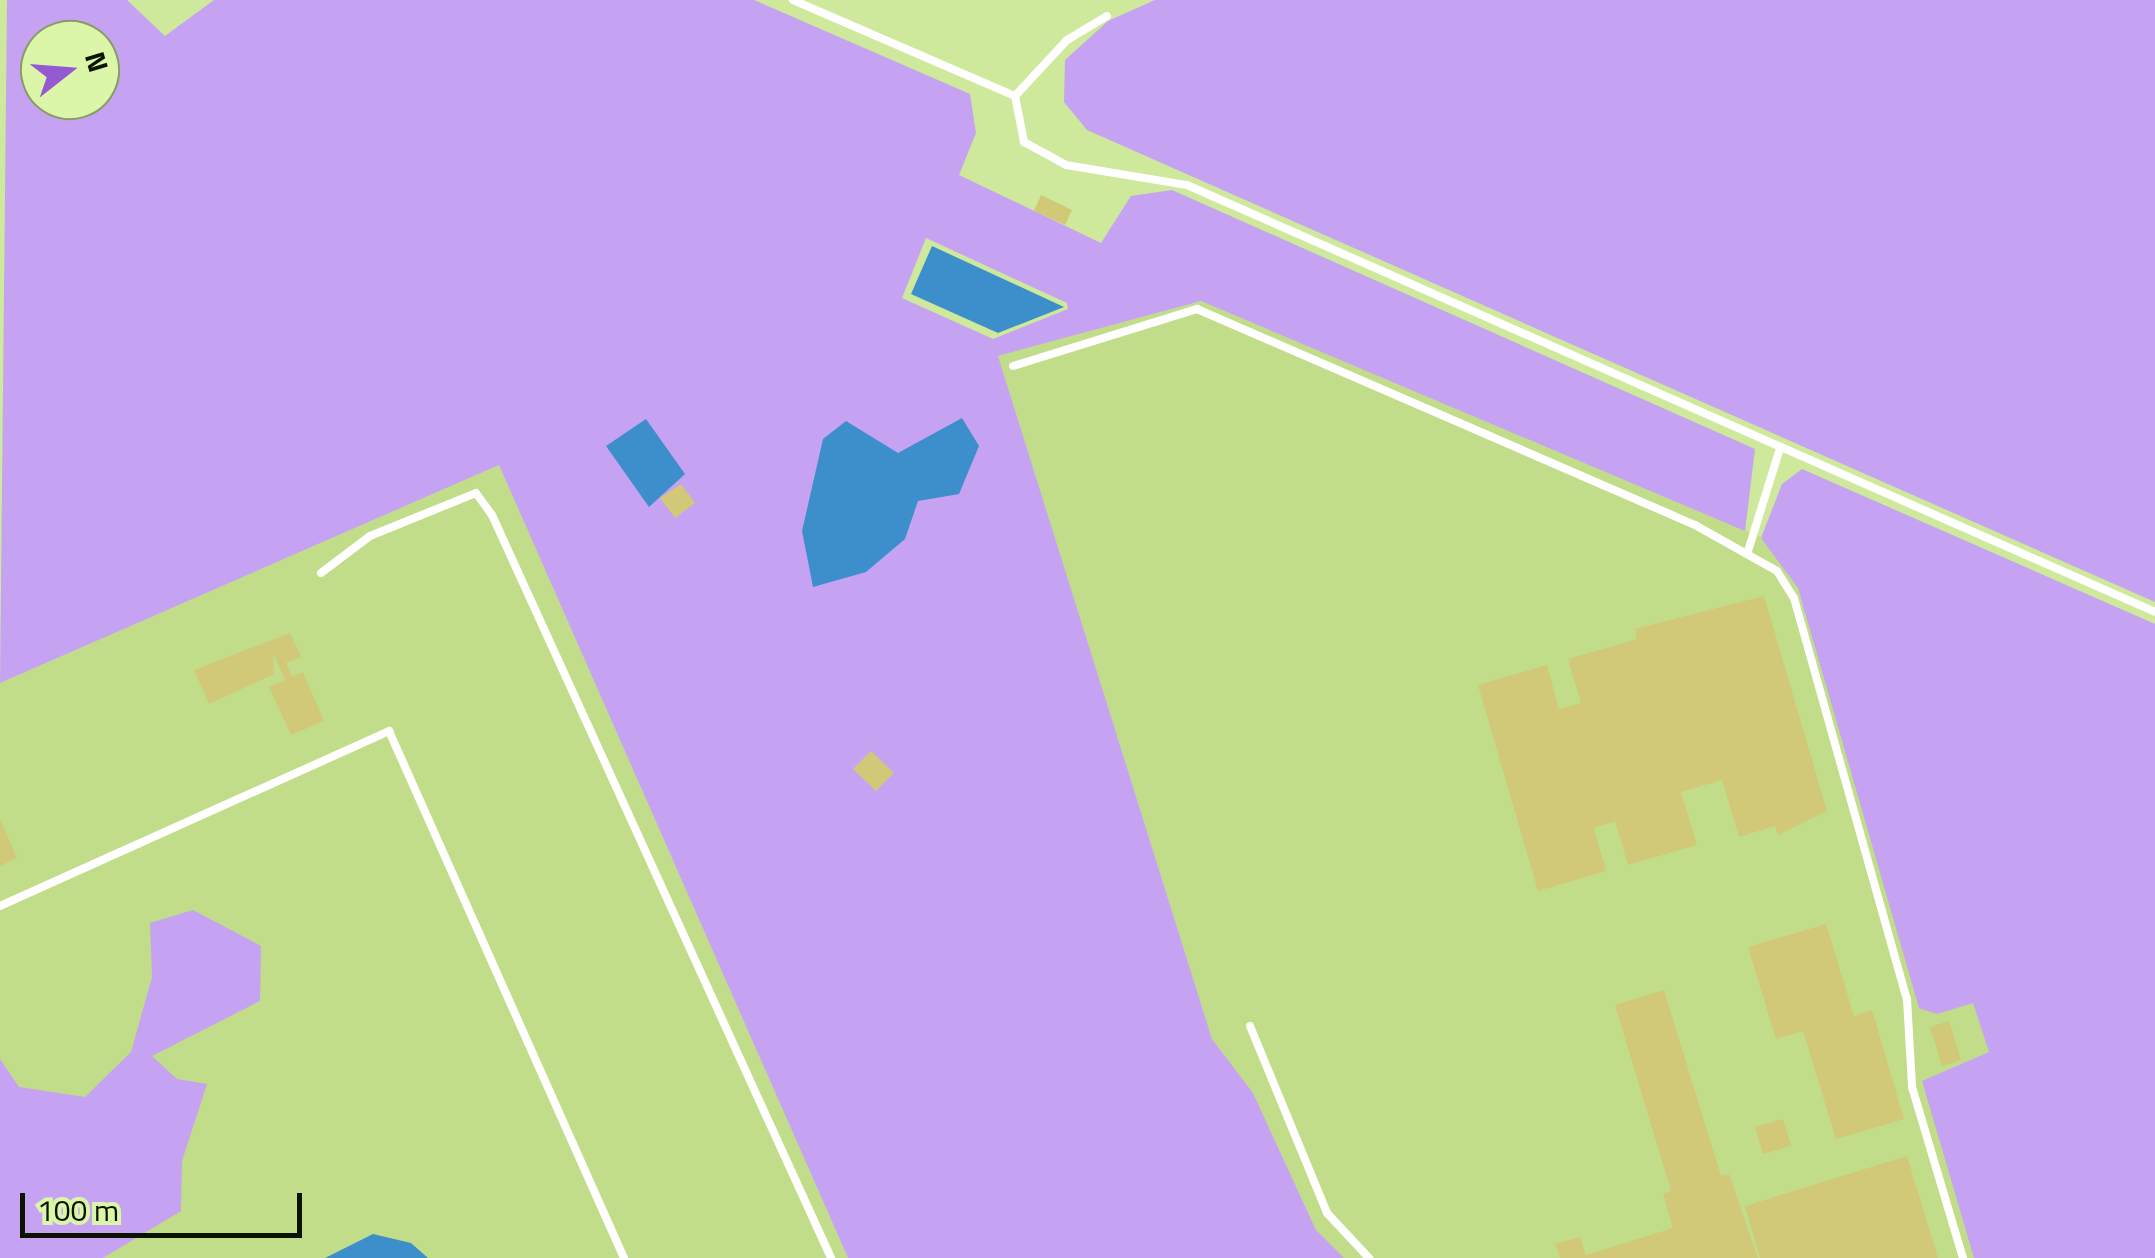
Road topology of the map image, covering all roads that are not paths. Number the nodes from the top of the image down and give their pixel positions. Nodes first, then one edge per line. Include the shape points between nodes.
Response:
1 (793, 0) edge
2 (1107, 16) dead end
3 (1015, 96) junction
4 (1013, 366) dead end
5 (1780, 448) junction
6 (1748, 551) junction
7 (322, 573) dead end
8 (2155, 612) edge
9 (0, 906) edge
10 (1250, 1026) dead end
11 (624, 1258) edge
12 (831, 1258) edge
13 (1369, 1258) edge
14 (1963, 1258) edge

1 - 3 lane
2 - 3 lane via 1067,40
3 - 5 lane via 1024,142 1066,165 1172,179
4 - 6 lane via 1197,309
5 - 6 lane
5 - 8 lane
6 - 14 lane via 1794,598 1907,1000 1912,1088
7 - 12 lane via 370,536 476,493 492,514
9 - 11 lane via 389,731
10 - 13 lane via 1327,1213

